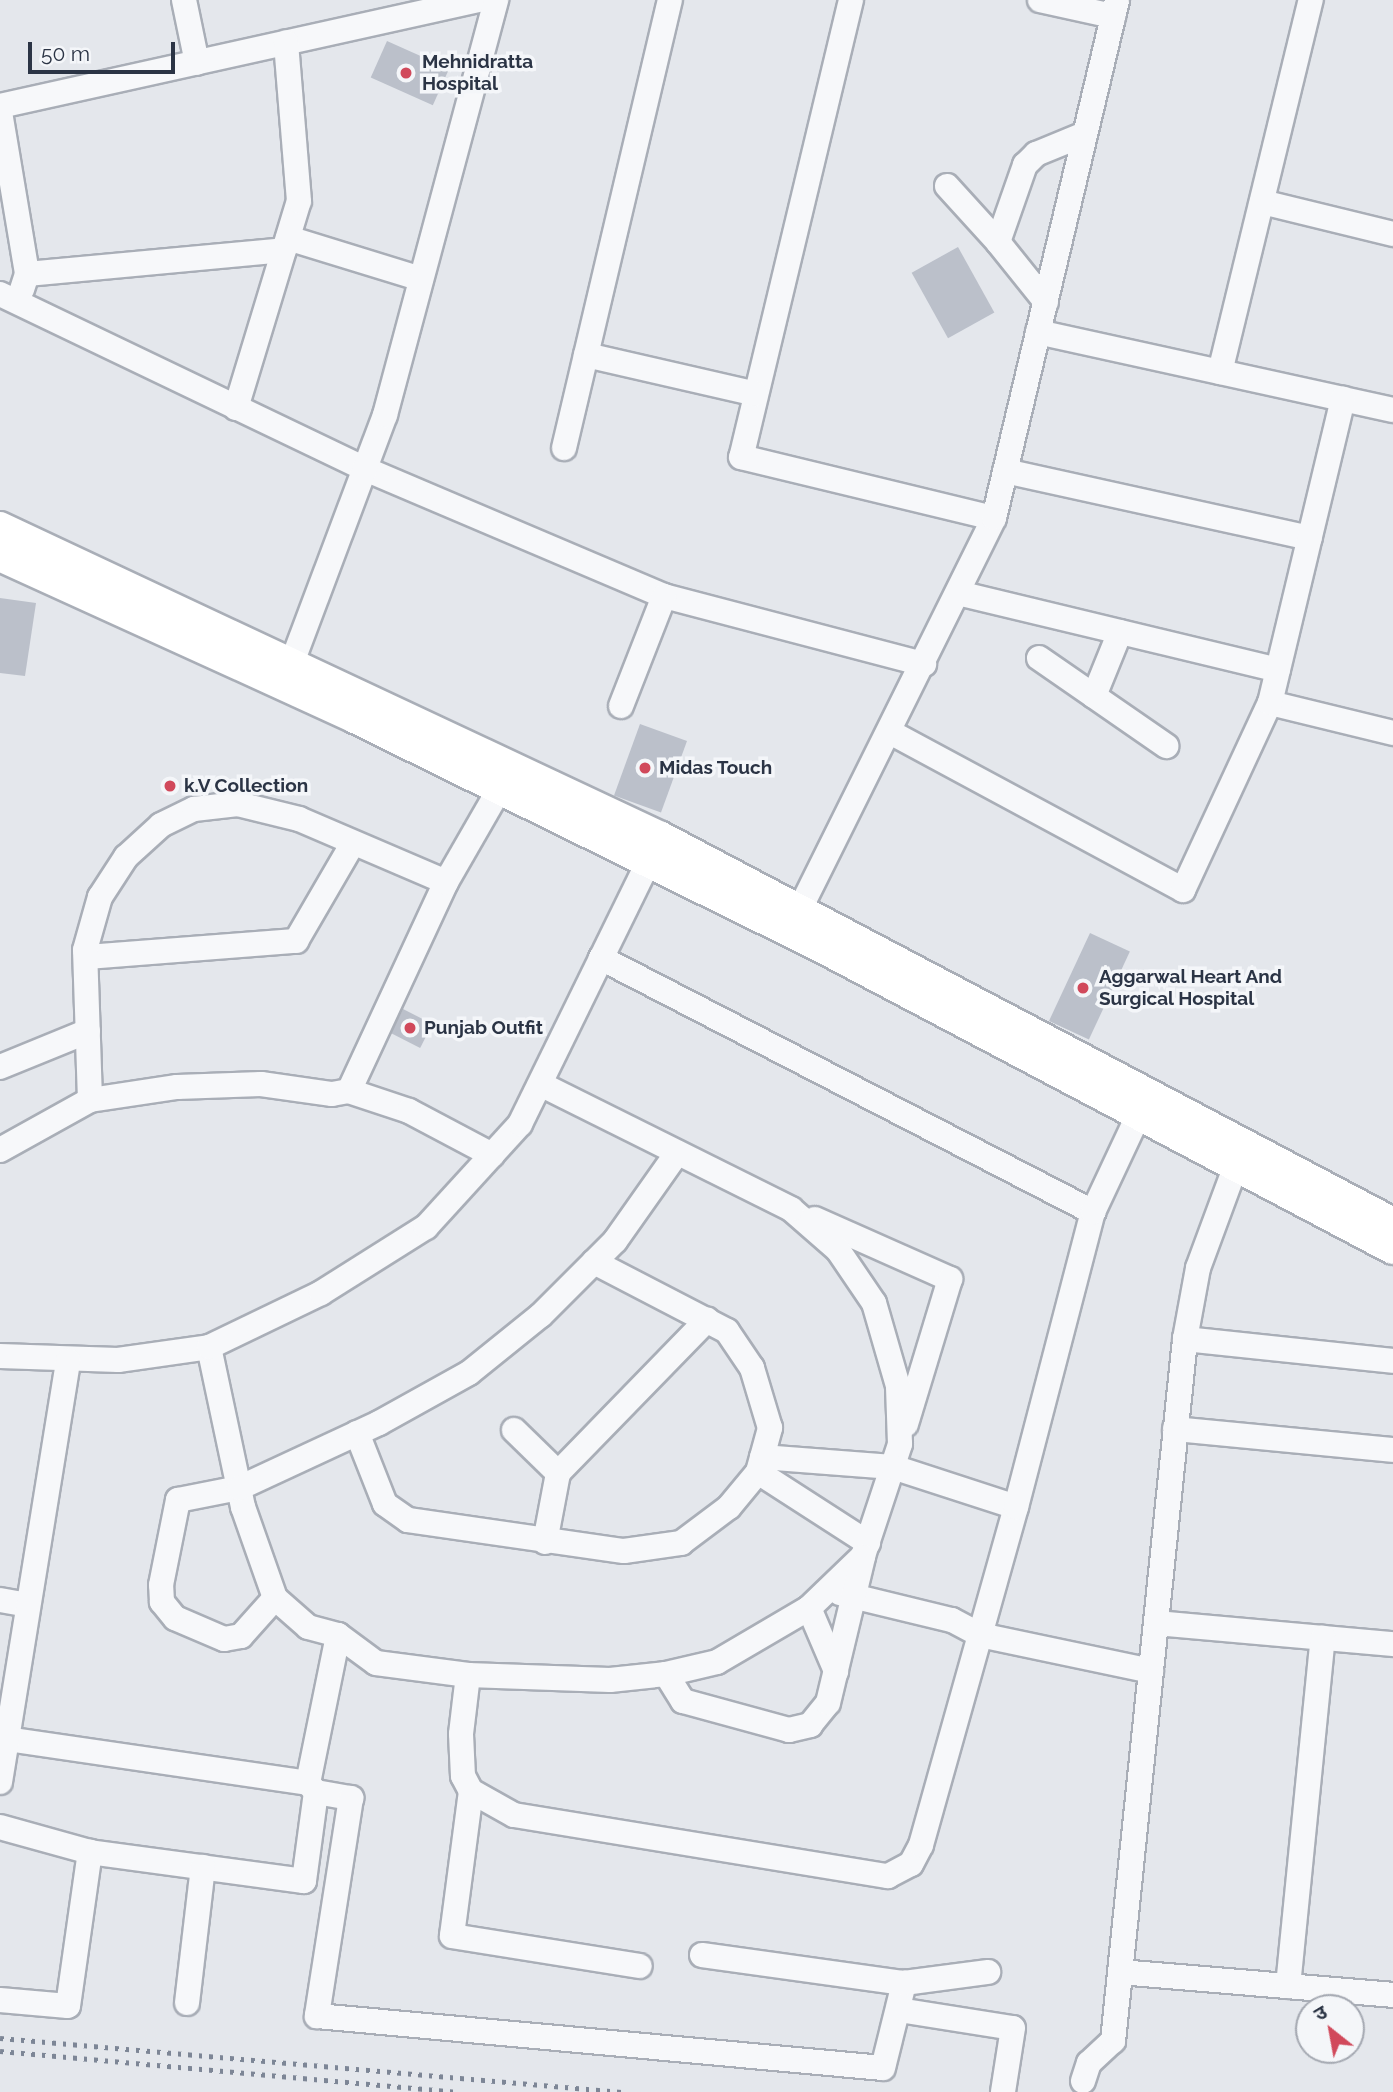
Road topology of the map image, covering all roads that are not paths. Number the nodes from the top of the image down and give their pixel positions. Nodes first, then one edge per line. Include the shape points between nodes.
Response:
1 (184, 0) edge
2 (478, 0) edge
3 (496, 0) edge
4 (670, 0) edge
5 (851, 0) edge
6 (1040, 0) edge
7 (1311, 0) edge
8 (1115, 8) edge
9 (286, 43) junction
10 (197, 63) junction
11 (0, 106) edge
12 (0, 112) edge
13 (1085, 134) junction
14 (947, 186) dead end
15 (1262, 202) junction
16 (1393, 234) edge
17 (998, 242) junction
18 (286, 244) junction
19 (27, 274) junction
20 (421, 279) junction
21 (9, 298) edge
22 (1046, 302) junction
23 (1038, 332) junction
24 (586, 355) junction
25 (1220, 372) junction
26 (756, 394) junction
27 (1343, 399) junction
28 (236, 408) junction
29 (1393, 410) edge
30 (564, 448) dead end
31 (365, 469) junction
32 (1005, 471) junction
33 (994, 518) junction
34 (0, 527) edge
35 (1310, 538) junction
36 (0, 556) edge
37 (958, 593) junction
38 (664, 596) junction
39 (1120, 632) junction
40 (1039, 658) dead end
41 (924, 664) junction
42 (1278, 670) junction
43 (288, 674) junction
44 (1094, 696) junction
45 (1270, 702) junction
46 (621, 706) dead end
47 (890, 732) junction
48 (1393, 733) edge
49 (1167, 746) dead end
50 (499, 790) junction
51 (353, 844) junction
52 (655, 850) junction
53 (446, 882) junction
54 (795, 920) junction
55 (86, 957) junction
56 (601, 958) junction
57 (88, 1031) junction
58 (0, 1067) edge
59 (540, 1084) junction
60 (349, 1091) junction
61 (90, 1100) junction
62 (1139, 1114) junction
63 (0, 1150) edge
64 (677, 1153) junction
65 (492, 1155) junction
66 (1236, 1164) junction
67 (792, 1209) junction
68 (1093, 1212) junction
69 (1393, 1223) edge
70 (1393, 1249) edge
71 (594, 1262) junction
72 (707, 1320) junction
73 (1185, 1339) junction
74 (209, 1347) junction
75 (0, 1356) edge
76 (68, 1360) junction
77 (1393, 1361) edge
78 (1175, 1429) junction
79 (514, 1430) dead end
80 (357, 1433) junction
81 (1393, 1450) edge
82 (897, 1456) junction
83 (760, 1464) junction
84 (558, 1473) junction
85 (239, 1488) junction
86 (1016, 1507) junction
87 (545, 1542) junction
88 (865, 1550) junction
89 (828, 1590) junction
90 (854, 1596) junction
91 (275, 1598) junction
92 (0, 1601) edge
93 (28, 1605) junction
94 (809, 1608) junction
95 (1156, 1623) junction
96 (338, 1635) junction
97 (980, 1635) junction
98 (1323, 1638) junction
99 (1393, 1644) edge
100 (717, 1662) junction
101 (835, 1671) junction
102 (1151, 1671) junction
103 (666, 1674) junction
104 (468, 1675) junction
105 (683, 1701) junction
106 (3, 1739) edge
107 (0, 1782) edge
108 (312, 1787) junction
109 (471, 1791) junction
110 (0, 1827) edge
111 (90, 1852) junction
112 (203, 1867) junction
113 (702, 1955) dead end
114 (640, 1966) dead end
115 (988, 1972) dead end
116 (1120, 1972) junction
117 (904, 1983) junction
118 (1288, 1986) junction
119 (1393, 1995) edge
120 (0, 2000) edge
121 (187, 2003) dead end
122 (898, 2010) junction
123 (1083, 2081) dead end
124 (1003, 2092) edge

1 - 10 street
2 - 9 street
3 - 20 street
4 - 24 street
5 - 26 street
6 - 8 street
7 - 15 street
8 - 13 street
9 - 10 street
9 - 18 street via 299,201
10 - 11 street
12 - 19 street
13 - 17 street via 1036,153 1025,165
13 - 22 street
14 - 17 street
15 - 16 street
15 - 25 street
17 - 22 street
18 - 19 street
18 - 20 street
18 - 28 street
19 - 21 street
20 - 31 street via 385,415
21 - 28 street
22 - 23 street
23 - 25 street
23 - 32 street
24 - 26 street
24 - 30 street
25 - 27 street
26 - 33 street via 741,457
27 - 29 street
27 - 35 street
28 - 31 street
31 - 38 street
31 - 43 street
32 - 33 street
32 - 35 street
33 - 37 street
34 - 43 main road
35 - 42 street
36 - 43 main road
37 - 39 street
37 - 41 street
38 - 41 street
38 - 46 street
39 - 42 street
39 - 44 street
40 - 44 street
41 - 47 street
42 - 45 street
43 - 50 main road
43 - 52 main road
44 - 49 street
45 - 47 street via 1183,890
45 - 48 street
47 - 54 street
50 - 52 main road
50 - 53 street
51 - 53 street
51 - 55 street via 296,941
51 - 55 street via 299,818 238,804 194,809 161,825 126,857 100,897
52 - 54 main road
52 - 56 street
53 - 60 street
54 - 62 main road
54 - 69 main road
55 - 57 street
56 - 59 street
56 - 68 street
57 - 58 street
57 - 61 street
59 - 64 street
59 - 65 street via 520,1124
60 - 61 street via 332,1094 261,1084 177,1087
60 - 65 street via 409,1111
61 - 63 street
62 - 66 main road
62 - 68 street
64 - 67 street
64 - 71 street via 615,1241
65 - 74 street via 426,1227 321,1293
66 - 70 main road
66 - 73 street via 1198,1268
67 - 82 street via 838,1250 874,1303 898,1386
67 - 82 street via 950,1279
68 - 86 street
71 - 72 street
71 - 80 street via 541,1315 469,1373
72 - 83 street via 727,1331 752,1368 770,1428
72 - 84 street
73 - 77 street
73 - 78 street
74 - 76 street via 118,1360
74 - 85 street
75 - 76 street
76 - 93 street
78 - 81 street
78 - 95 street
79 - 84 street
80 - 85 street
80 - 87 street via 385,1504 408,1520
82 - 83 street
82 - 86 street
82 - 88 street
83 - 87 street via 729,1507 681,1543 624,1551
83 - 88 street
84 - 87 street
85 - 91 street
85 - 91 street via 178,1500 161,1585 162,1602 175,1618 224,1639 242,1636
86 - 97 street
88 - 89 street
88 - 90 street
89 - 90 street
89 - 94 street
90 - 97 street via 952,1620
90 - 101 street
91 - 96 street via 308,1627
92 - 93 street
93 - 106 street
94 - 100 street
94 - 101 street
95 - 98 street
95 - 102 street
96 - 104 street via 376,1663
96 - 108 street
97 - 102 street
97 - 109 street via 921,1844 911,1864 888,1876 514,1815
98 - 99 street
98 - 118 street
100 - 103 street
100 - 105 street
101 - 105 street via 828,1703 810,1725 789,1730
102 - 116 street
103 - 104 street via 610,1680
103 - 105 street
104 - 109 street via 461,1734 463,1776
106 - 107 street
106 - 108 street
108 - 112 street via 304,1881
108 - 122 street via 351,1798 317,2016 883,2068
109 - 114 street via 452,1936
110 - 111 street
111 - 112 street
111 - 120 street via 68,2006
112 - 121 street
113 - 117 street
115 - 117 street
116 - 118 street
116 - 123 street via 1113,2041 1089,2063
117 - 122 street
118 - 119 street
122 - 124 street via 1013,2028

